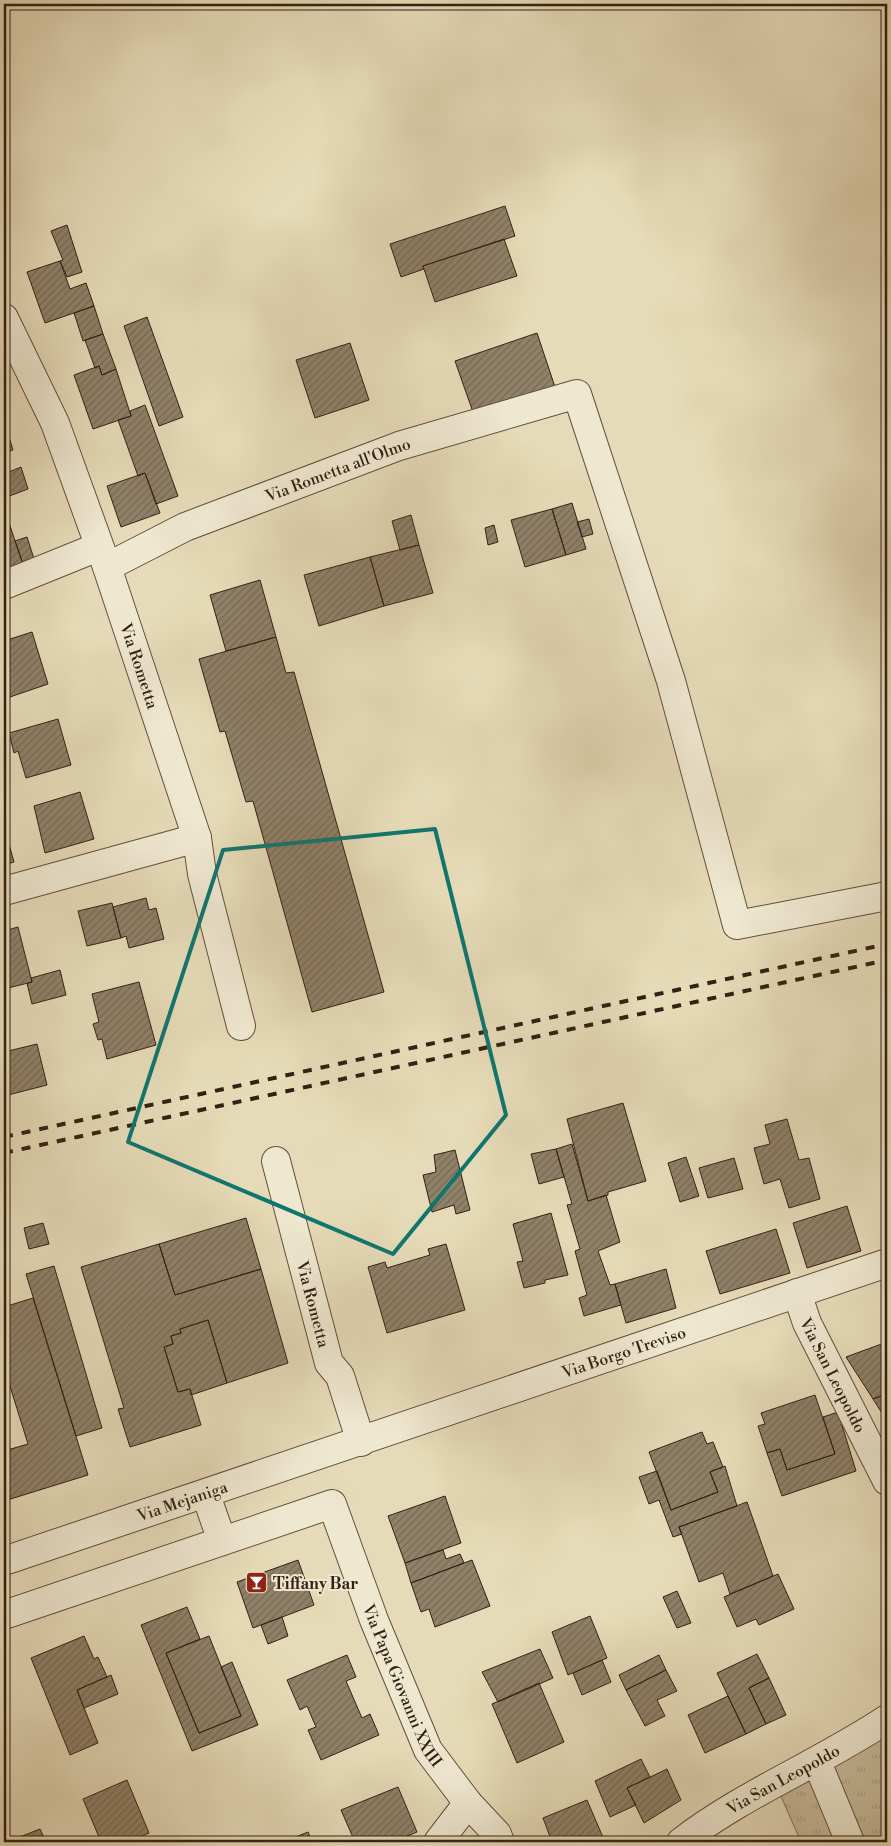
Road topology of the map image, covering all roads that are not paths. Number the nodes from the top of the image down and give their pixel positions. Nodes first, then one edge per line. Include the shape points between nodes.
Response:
1 (4, 318) edge
2 (102, 557) junction
3 (4, 585) edge
4 (197, 838) junction
5 (4, 891) edge
6 (887, 896) edge
7 (241, 1026) dead end
8 (276, 1161) dead end
9 (887, 1263) edge
10 (797, 1293) junction
11 (361, 1442) junction
12 (887, 1482) edge
13 (206, 1495) junction
14 (222, 1541) junction
15 (4, 1561) edge
16 (4, 1614) edge
17 (884, 1729) edge
18 (817, 1762) junction
19 (468, 1803) junction
20 (438, 1842) edge
21 (500, 1842) edge
22 (681, 1842) edge
23 (850, 1842) edge

1 - 2 street, Via Rometta via 55,423
2 - 3 street, Via Rometta all'Olmo
2 - 4 street, Via Rometta
2 - 6 street, Via Rometta all'Olmo via 399,446 577,394 671,681 736,925
4 - 5 street
4 - 7 street, Via Rometta via 202,874
8 - 11 street, Via Rometta via 329,1363 340,1376
9 - 10 street, Via Borgo Treviso
10 - 11 street, Via Borgo Treviso
10 - 12 street, Via San Leopoldo via 807,1323
11 - 13 street, Via Mejaniga
13 - 14 street
13 - 15 street, Via Mejaniga
14 - 16 street
14 - 19 street, Via Papa Giovanni XXIII via 332,1504 374,1620 428,1750
17 - 18 street, Via San Leopoldo
18 - 22 street, Via San Leopoldo via 709,1820
18 - 23 street
19 - 20 street
19 - 21 street, Via Papa Giovanni XXIII via 497,1834

